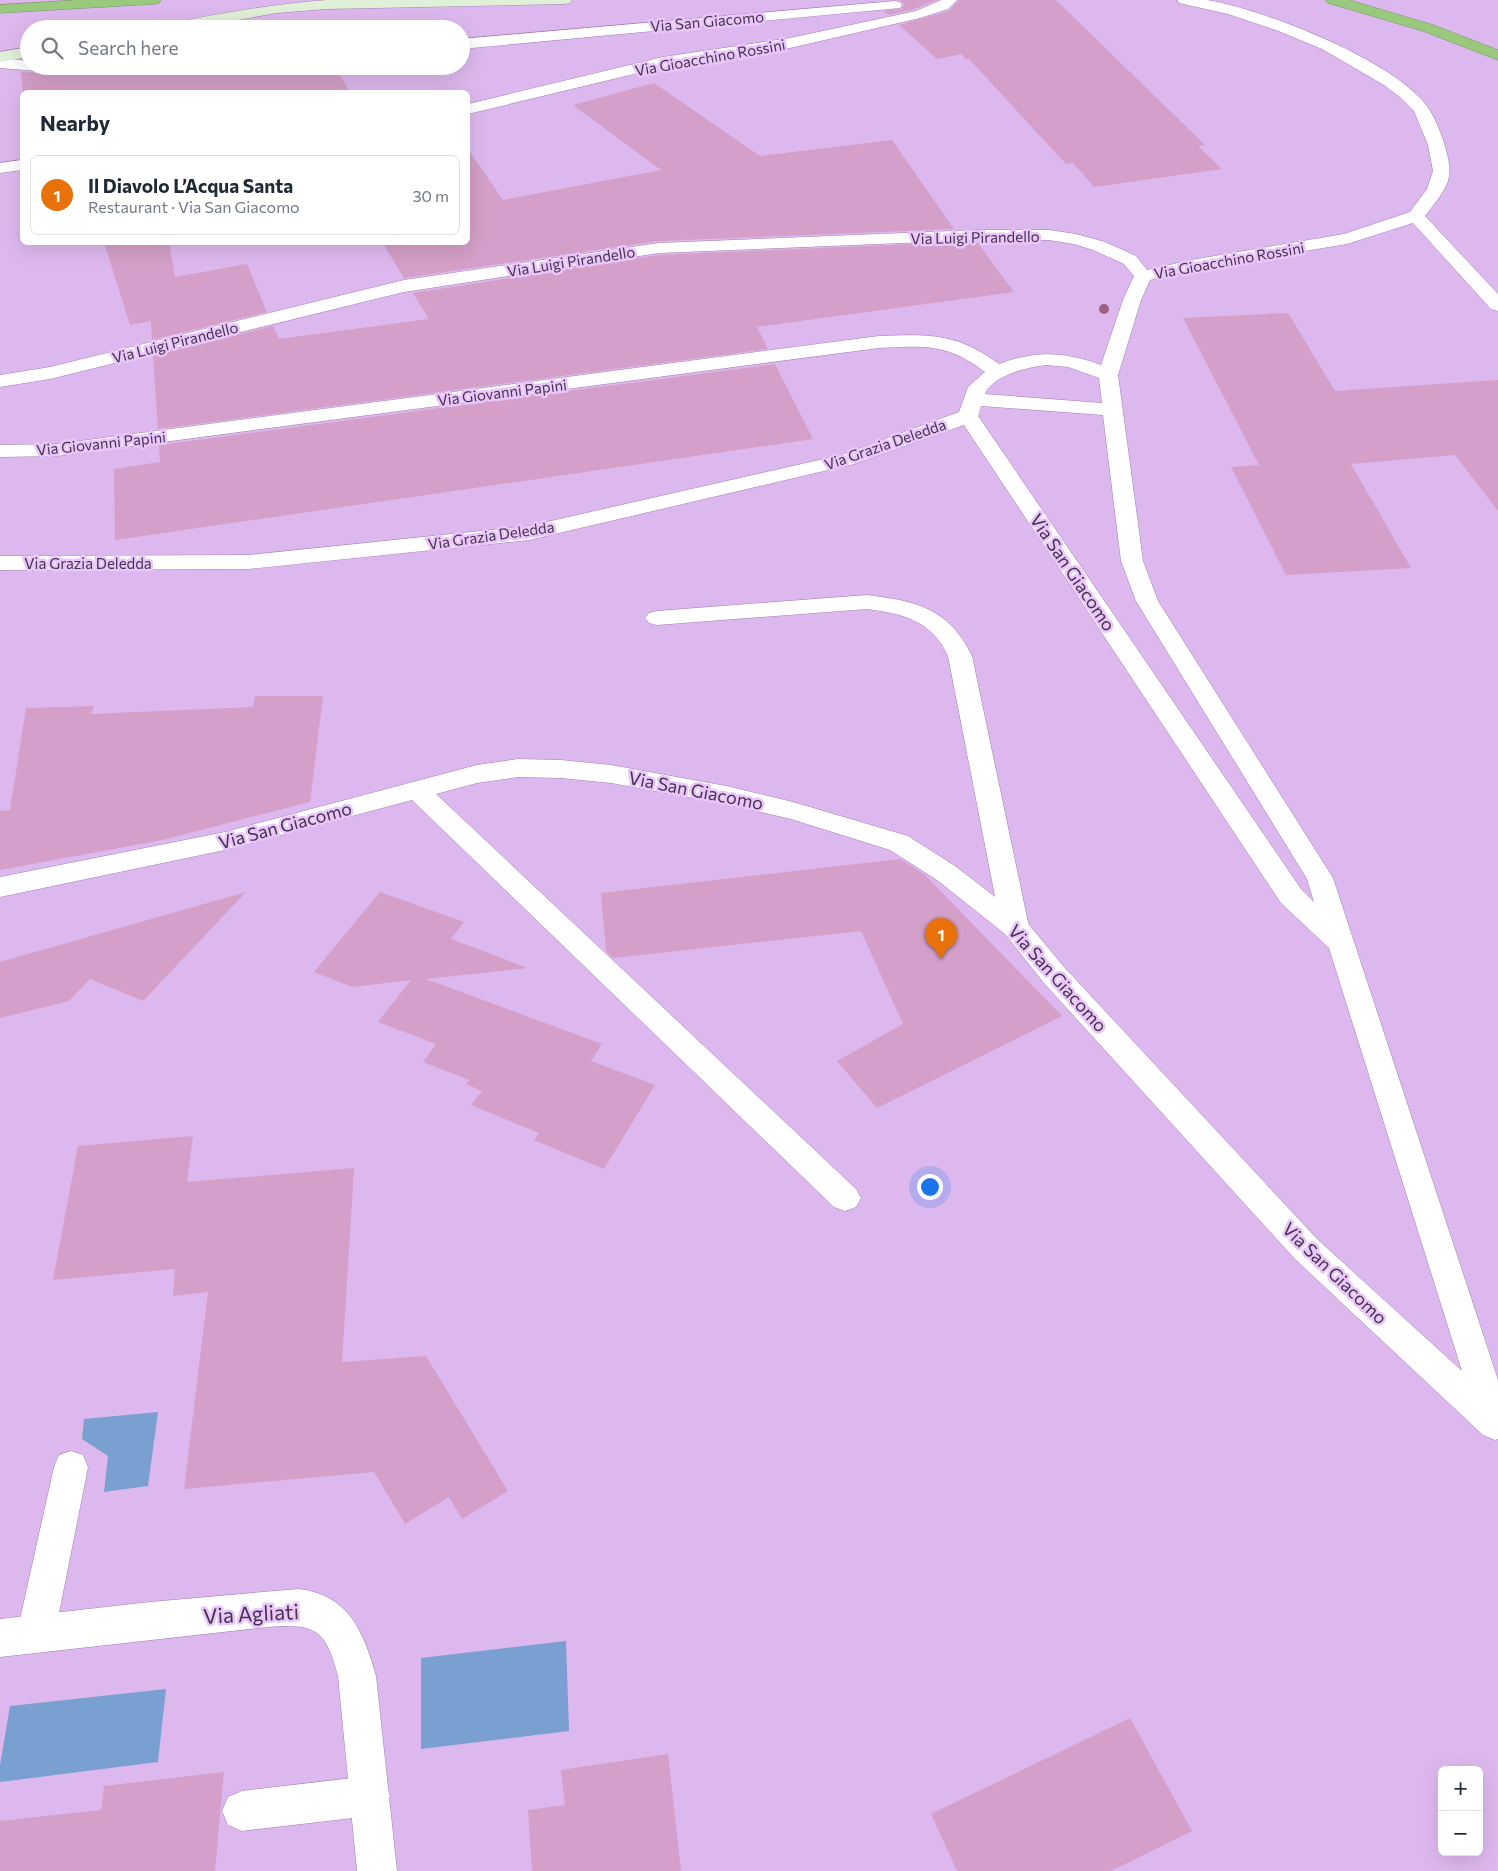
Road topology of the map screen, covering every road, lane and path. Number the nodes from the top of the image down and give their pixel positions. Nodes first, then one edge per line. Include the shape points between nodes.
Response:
1 (154, 0) edge
2 (565, 0) edge
3 (951, 0) edge
4 (1184, 0) edge
5 (1334, 0) edge
6 (1393, 2) edge
7 (0, 9) edge
8 (1436, 16) dead end
9 (216, 20) edge
10 (470, 43) edge
11 (20, 54) edge
12 (1498, 55) edge
13 (0, 57) edge
14 (0, 64) edge
15 (20, 65) edge
16 (470, 109) edge
17 (20, 165) edge
18 (0, 168) edge
19 (1416, 216) junction
20 (1143, 276) junction
21 (1498, 305) edge
22 (997, 372) junction
23 (1108, 375) junction
24 (0, 381) edge
25 (971, 407) junction
26 (1113, 410) junction
27 (0, 451) edge
28 (0, 563) edge
29 (657, 618) dead end
30 (417, 790) junction
31 (0, 887) edge
32 (1015, 927) junction
33 (1340, 942) junction
34 (845, 1198) dead end
35 (1497, 1429) edge
36 (71, 1467) dead end
37 (36, 1633) junction
38 (0, 1638) edge
39 (370, 1796) junction
40 (242, 1812) dead end
41 (377, 1871) edge

1 - 7 highway
2 - 9 street via 396,1 295,7
3 - 10 street, Via San Giacomo
3 - 16 street, Via Gioacchino Rossini via 920,14 790,43 664,62
4 - 19 street via 1254,17 1311,38 1356,61 1418,104 1432,127 1442,171 1432,194
5 - 12 highway via 1428,28
6 - 8 highway
11 - 13 street
14 - 15 street
17 - 18 street
19 - 20 street, Via Gioacchino Rossini via 1347,239
19 - 21 street
20 - 23 street, Via Gioacchino Rossini
20 - 24 street, Via Luigi Pirandello via 1130,260 1099,246 1049,235 659,248 404,286 50,373
22 - 23 street via 1033,359 1053,359 1082,364
22 - 25 street via 978,387
22 - 27 street, Via Giovanni Papini via 962,348 914,341 879,342 57,450
23 - 26 street, Via San Giacomo
25 - 26 street
25 - 28 street, Via Grazia Deledda via 848,460 529,533 248,562
25 - 33 street, Via San Giacomo via 1291,896
26 - 33 street, Via San Giacomo via 1132,562 1147,601 1320,878
29 - 32 street via 867,602 902,608 944,628 957,645 960,656
30 - 31 street, Via San Giacomo via 225,841
30 - 32 street, Via San Giacomo via 477,774 518,768 611,774 726,794 793,810 899,843 946,873
30 - 34 street
32 - 35 street, Via San Giacomo via 1054,975 1306,1248
33 - 35 street, Via San Giacomo
36 - 37 street
37 - 38 street, Via Agliati
37 - 39 street, Via Agliati via 285,1608 312,1610 334,1623 349,1645 358,1676
39 - 40 street
39 - 41 street, Via Agliati

